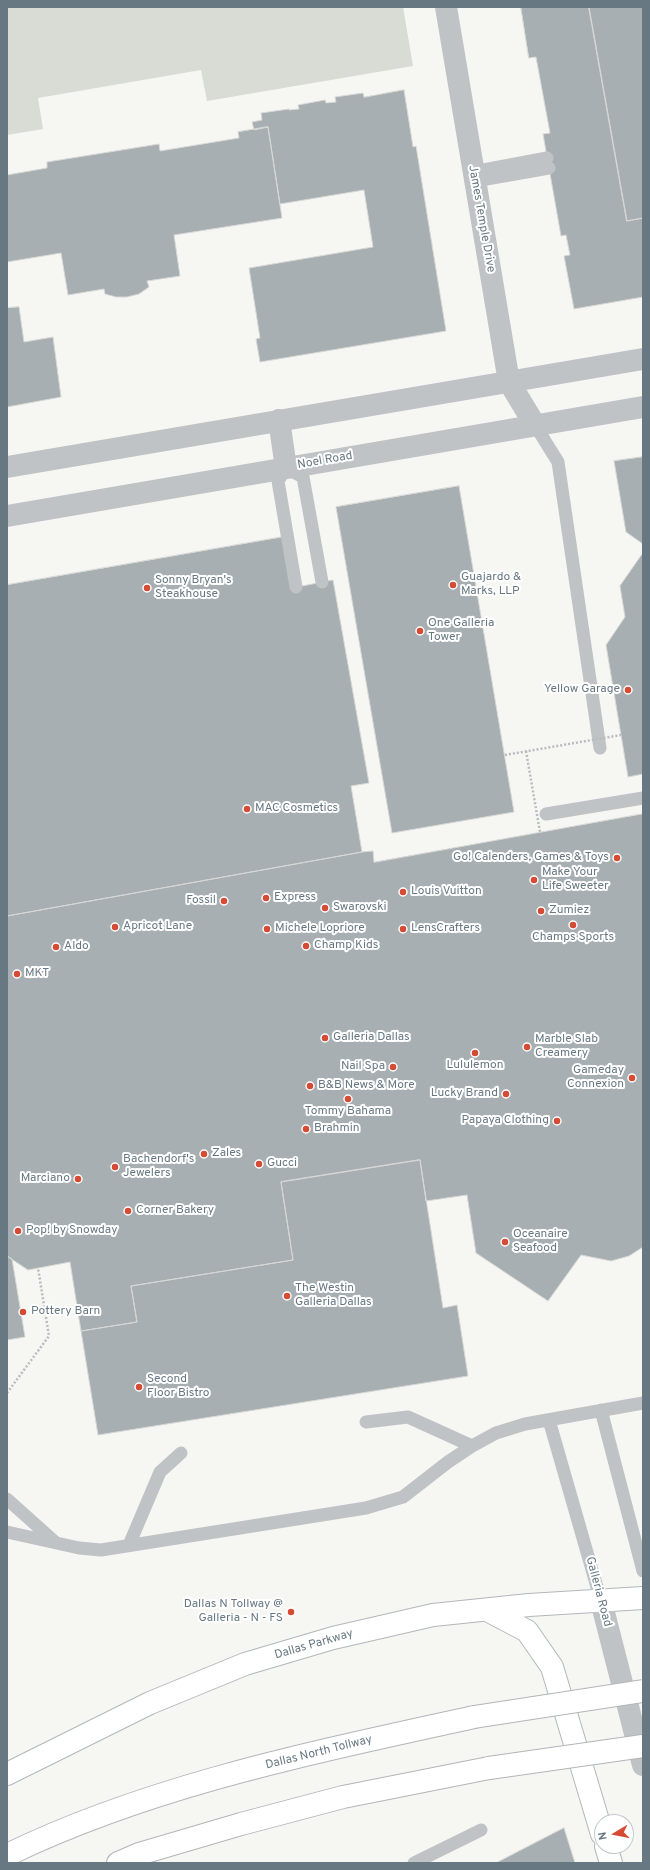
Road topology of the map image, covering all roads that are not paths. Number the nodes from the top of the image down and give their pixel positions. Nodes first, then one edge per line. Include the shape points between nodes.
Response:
1 (446, 7) edge
2 (548, 163) dead end
3 (474, 177) junction
4 (643, 359) edge
5 (509, 382) junction
6 (643, 407) edge
7 (279, 420) junction
8 (535, 425) junction
9 (7, 467) edge
10 (286, 468) junction
11 (7, 516) edge
12 (322, 582) dead end
13 (296, 587) dead end
14 (600, 748) dead end
15 (643, 798) edge
16 (546, 814) dead end
17 (643, 1402) edge
18 (601, 1410) junction
19 (549, 1420) junction
20 (366, 1422) dead end
21 (472, 1446) junction
22 (181, 1453) dead end
23 (7, 1500) edge
24 (7, 1532) edge
25 (56, 1543) junction
26 (129, 1545) junction
27 (643, 1570) edge
28 (643, 1598) edge
29 (600, 1601) junction
30 (487, 1610) junction
31 (643, 1691) edge
32 (643, 1746) edge
33 (643, 1765) edge
34 (7, 1774) edge
35 (596, 1814) edge
36 (481, 1830) dead end
37 (7, 1855) edge
38 (118, 1863) edge
39 (414, 1863) edge

1 - 3 street, James Temple Drive
2 - 3 lane
3 - 5 street, James Temple Drive
4 - 5 street
5 - 7 street
5 - 8 street, James Temple Drive
6 - 8 street, Noel Road
7 - 9 street
7 - 10 street
8 - 10 street, Noel Road
8 - 14 lane via 558,462
10 - 11 street, Noel Road
10 - 12 lane via 303,477
10 - 13 lane via 278,481
15 - 16 lane
17 - 18 lane
18 - 19 lane
18 - 27 lane
19 - 21 lane via 496,1433
19 - 29 lane, Galleria Road
20 - 21 lane via 408,1416
21 - 26 lane via 403,1497 366,1508
22 - 26 lane via 160,1472
23 - 25 lane
24 - 25 lane
25 - 26 lane via 101,1550
28 - 29 main road, Dallas Parkway
29 - 30 main road, Dallas Parkway
29 - 33 street, Galleria Road
30 - 34 main road, Dallas Parkway via 433,1616 333,1638 245,1664 150,1703
30 - 35 main road via 528,1631 552,1666
31 - 37 main road, Dallas North Tollway, bridge via 474,1717 328,1749 127,1804
32 - 38 main road, bridge via 489,1768 343,1797 153,1850
36 - 39 lane

